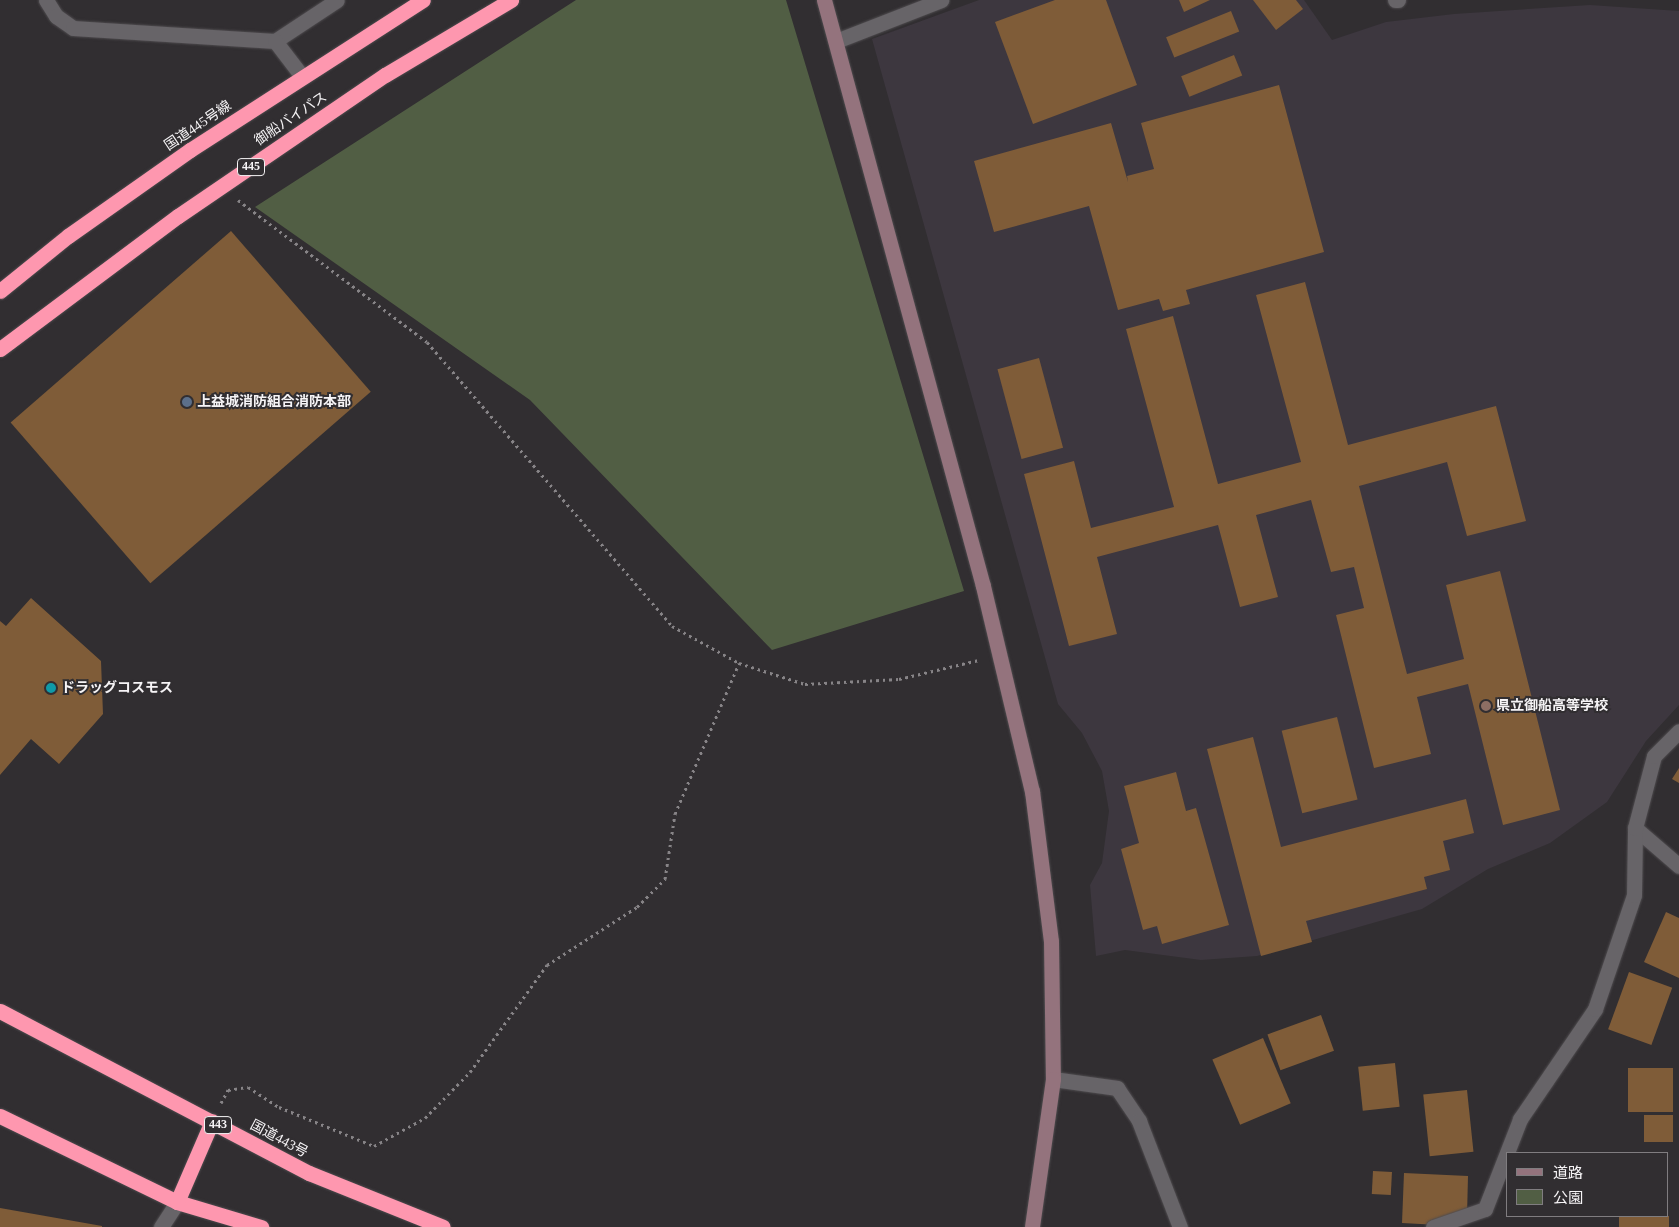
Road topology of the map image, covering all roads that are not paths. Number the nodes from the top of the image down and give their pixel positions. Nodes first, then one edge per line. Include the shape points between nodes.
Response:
1 (46, 0) edge
2 (337, 0) edge
3 (423, 0) edge
4 (511, 0) edge
5 (824, 0) edge
6 (941, 0) edge
7 (275, 40) junction
8 (836, 41) junction
9 (301, 75) junction
10 (0, 292) edge
11 (0, 349) edge
12 (1679, 731) edge
13 (1635, 828) junction
14 (1679, 866) edge
15 (0, 1011) edge
16 (1053, 1079) junction
17 (0, 1116) edge
18 (212, 1122) junction
19 (1507, 1152) edge
20 (1506, 1155) edge
21 (177, 1202) junction
22 (161, 1227) edge
23 (261, 1227) edge
24 (443, 1227) edge
25 (1032, 1227) edge
26 (1180, 1227) edge
27 (1433, 1227) edge

1 - 7 street via 56,16 73,28
2 - 7 street
3 - 9 highway, 国道445号線
4 - 11 highway, 御船バイパス / 445 via 385,75 224,185
5 - 8 street
6 - 8 street
7 - 9 street
8 - 16 street via 1032,790 1049,931
9 - 10 highway, 国道445号線 via 68,236
12 - 13 street via 1654,756
13 - 14 street
13 - 19 street via 1634,895 1595,1009 1520,1119
15 - 18 highway, 国道443号 / 443
16 - 25 street
16 - 26 street via 1117,1088 1139,1121
17 - 21 highway
18 - 21 highway
18 - 24 highway, 国道443号 / 443 via 309,1173
20 - 27 street via 1485,1209
21 - 22 street
21 - 23 highway

